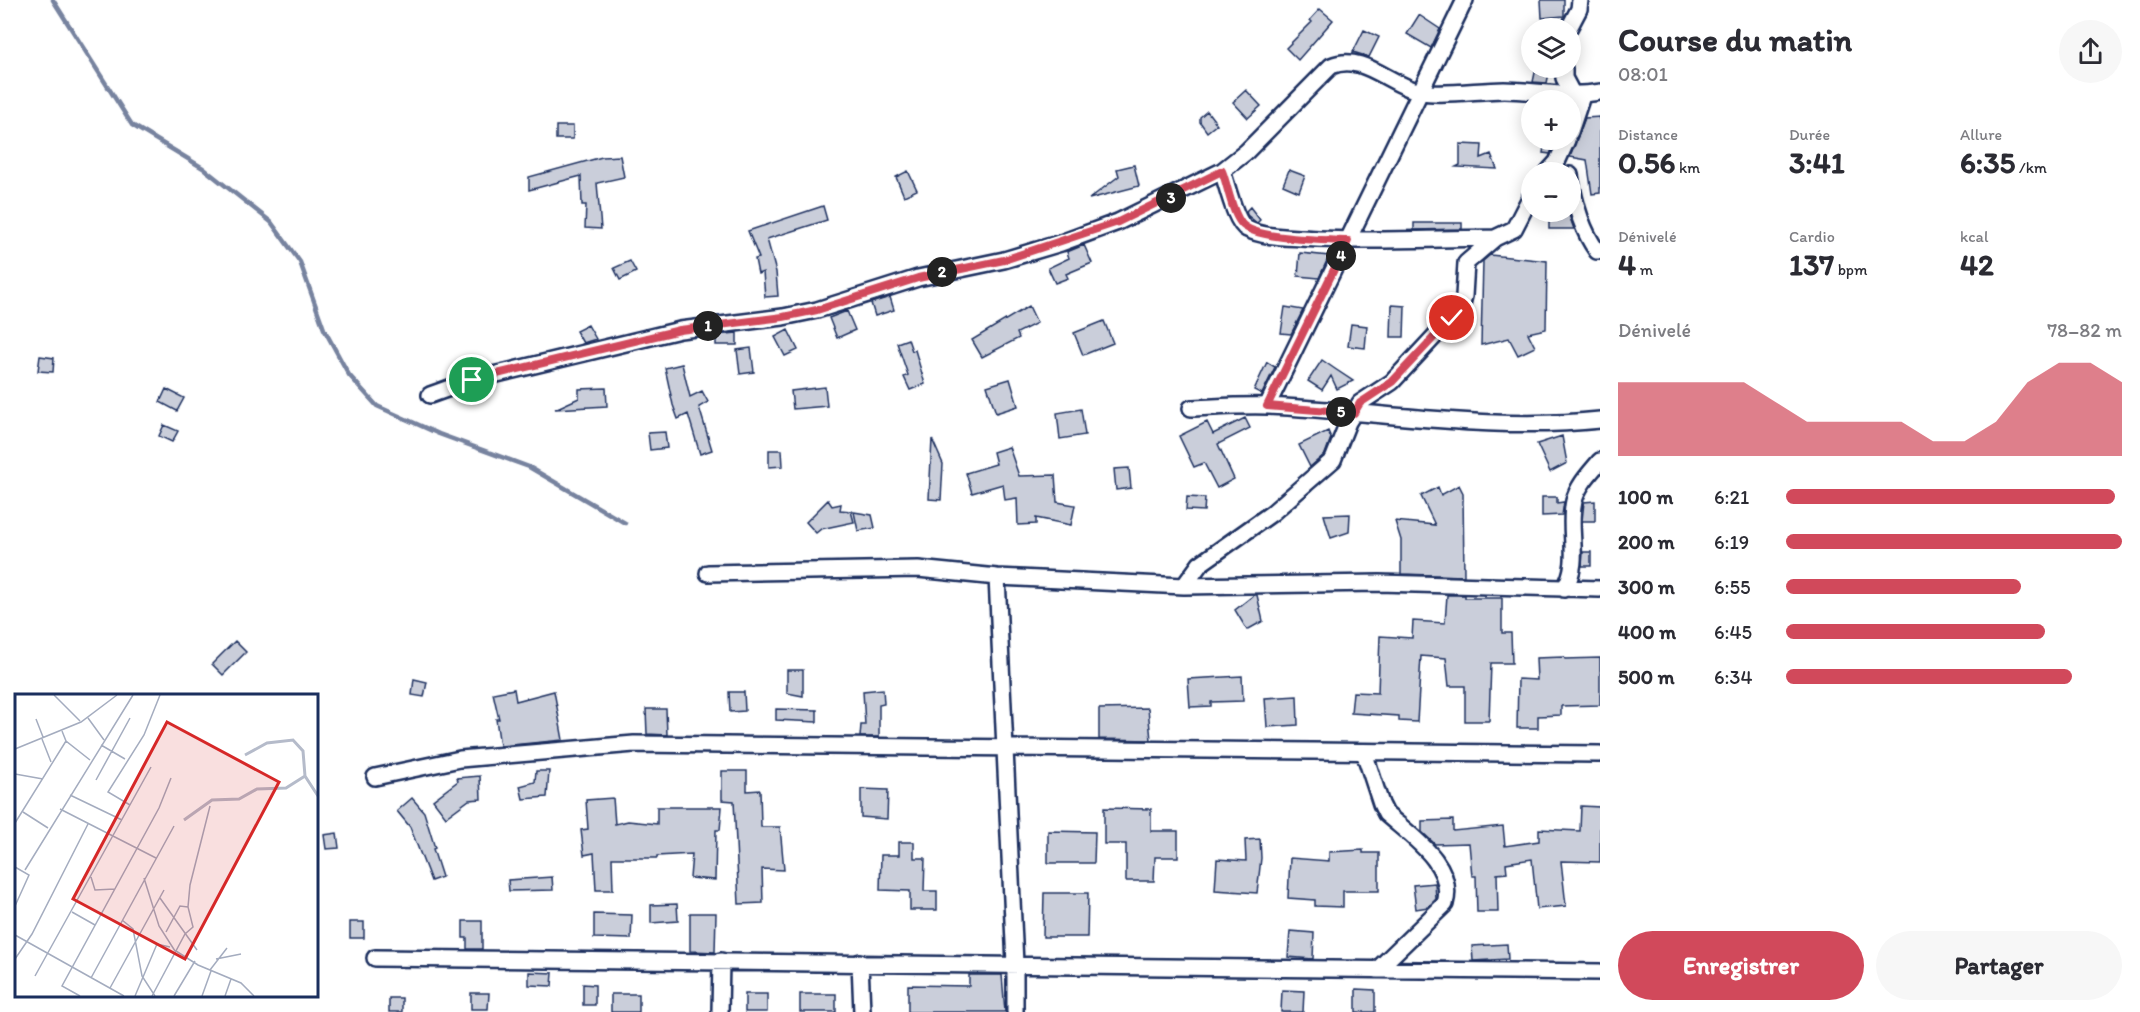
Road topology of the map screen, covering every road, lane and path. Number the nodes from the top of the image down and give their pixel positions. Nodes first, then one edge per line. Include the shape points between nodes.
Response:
1 (1466, 0) edge
2 (1580, 0) edge
3 (1574, 18) edge
4 (1564, 78) edge
5 (1573, 90) edge
6 (1521, 91) edge
7 (1420, 92) junction
8 (1600, 92) edge
9 (1581, 94) edge
10 (1222, 171) junction
11 (1521, 216) edge
12 (1581, 221) edge
13 (1496, 238) junction
14 (1348, 241) junction
15 (1600, 251) edge
16 (430, 395) dead end
17 (1267, 406) junction
18 (1191, 408) dead end
19 (1354, 413) junction
20 (1600, 420) edge
21 (1600, 461) edge
22 (708, 573) dead end
23 (997, 577) junction
24 (1184, 586) junction
25 (1564, 589) junction
26 (1600, 589) edge
27 (1007, 750) junction
28 (1364, 752) junction
29 (1600, 754) edge
30 (375, 777) dead end
31 (375, 958) dead end
32 (721, 961) junction
33 (860, 962) junction
34 (1015, 963) junction
35 (1377, 970) junction
36 (1600, 972) edge
37 (720, 1012) edge
38 (862, 1012) edge
39 (1015, 1012) edge

1 - 7 street
2 - 3 street
4 - 5 street
6 - 7 street
7 - 10 street via 1356,63 1338,63
7 - 14 street
8 - 9 street
10 - 14 street via 1246,229 1279,236
10 - 16 street via 1118,222 1004,260 918,278 817,310 680,330 599,348 472,380
11 - 13 street via 1514,230
12 - 15 street via 1587,238
13 - 14 street
13 - 19 street via 1466,263 1461,308 1392,382 1360,403
14 - 17 street
17 - 18 street
17 - 19 street
19 - 20 street via 1566,424
19 - 24 street via 1334,460 1272,513 1200,564
21 - 25 street via 1585,478 1574,501 1574,569
22 - 23 street via 918,569
23 - 24 street
23 - 27 street
24 - 25 street via 1379,583
25 - 26 street
27 - 28 street
27 - 30 street via 634,744 460,759
27 - 34 street
28 - 29 street
28 - 35 street via 1386,814 1437,860 1449,890 1445,904
31 - 32 street
32 - 33 street
32 - 37 street
33 - 34 street
33 - 38 street
34 - 35 street
34 - 39 street
35 - 36 street

